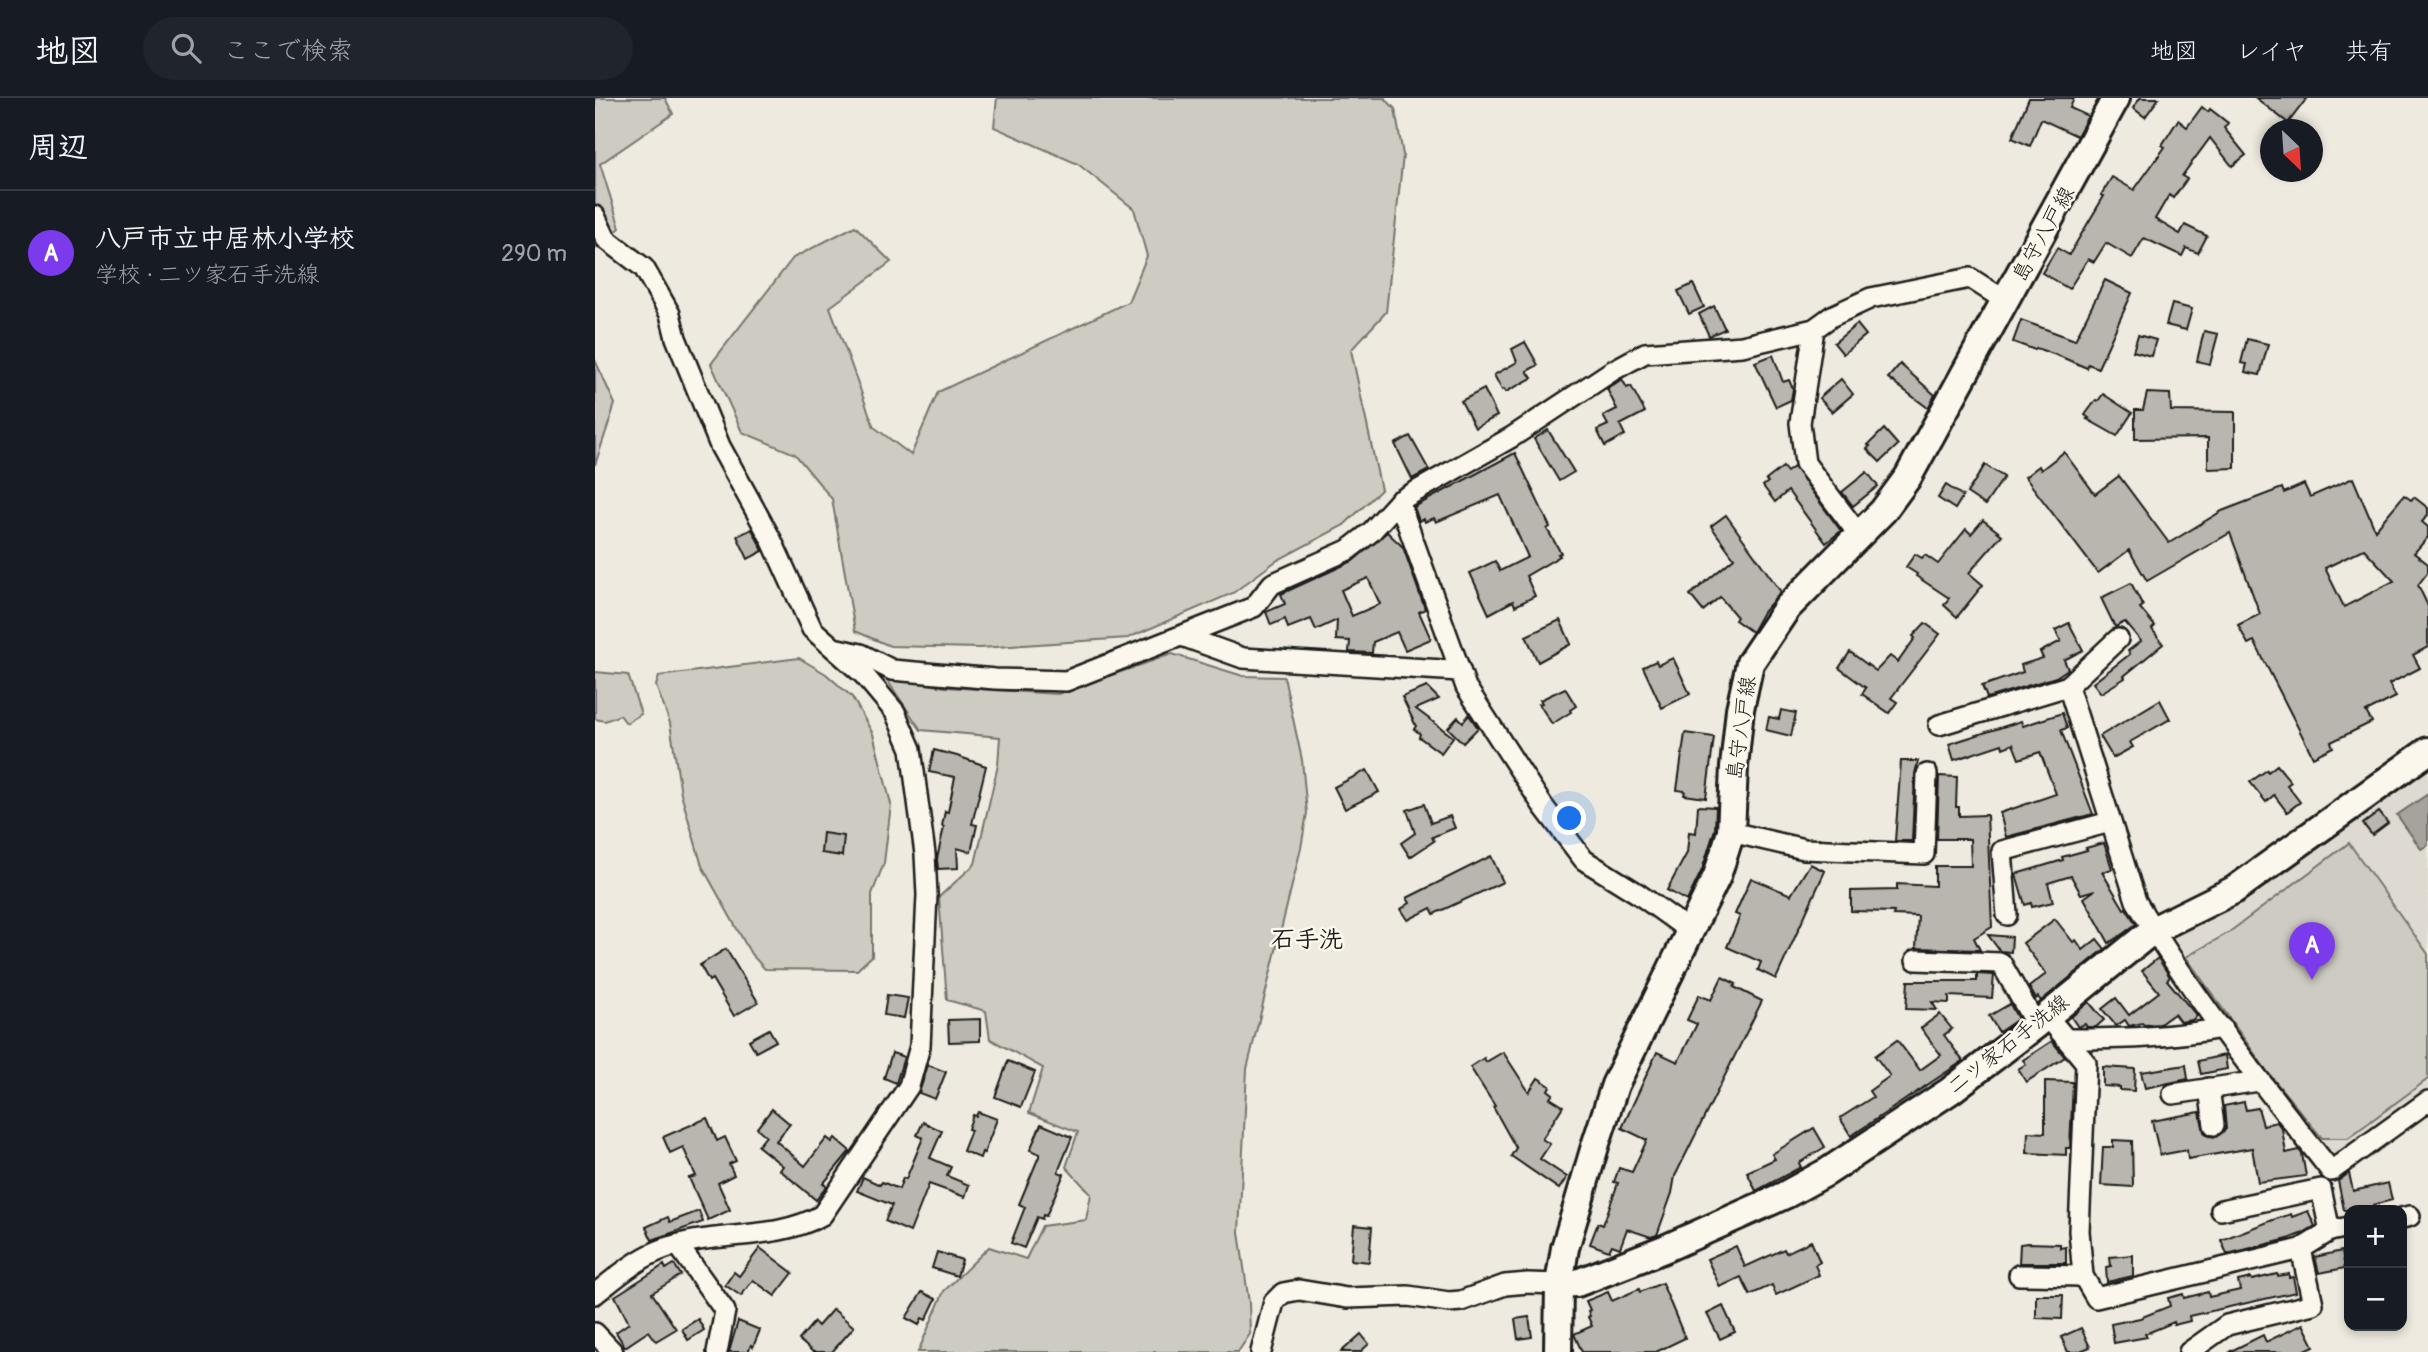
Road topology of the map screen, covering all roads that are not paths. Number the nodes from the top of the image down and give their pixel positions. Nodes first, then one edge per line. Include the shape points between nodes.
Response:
1 (2116, 98) edge
2 (595, 216) edge
3 (2006, 301) junction
4 (1814, 329) junction
5 (1399, 501) junction
6 (1859, 535) junction
7 (1182, 636) junction
8 (2118, 639) dead end
9 (837, 649) junction
10 (1460, 671) junction
11 (2068, 686) junction
12 (1939, 725) dead end
13 (2428, 751) edge
14 (1927, 774) dead end
15 (2110, 822) junction
16 (1731, 832) junction
17 (2007, 915) dead end
18 (2153, 930) junction
19 (1690, 931) junction
20 (1916, 960) dead end
21 (2042, 1021) junction
22 (2222, 1028) junction
23 (2066, 1039) junction
24 (2259, 1081) junction
25 (2209, 1088) junction
26 (2172, 1094) dead end
27 (2428, 1101) edge
28 (2214, 1125) dead end
29 (2221, 1210) dead end
30 (2340, 1229) edge
31 (678, 1245) junction
32 (2301, 1249) junction
33 (2019, 1275) dead end
34 (2083, 1276) junction
35 (1559, 1284) junction
36 (595, 1294) edge
37 (595, 1333) edge
38 (613, 1352) edge
39 (717, 1352) edge
40 (1261, 1352) edge
41 (1558, 1352) edge
42 (2189, 1352) edge

1 - 3 main road, 島守八戸線
2 - 9 street via 606,239 644,268 655,286 670,313 720,446 813,629
3 - 4 street via 1971,278 1871,298
3 - 6 main road, 島守八戸線 via 1908,477
4 - 5 street via 1742,346 1645,353
4 - 6 street via 1800,422 1805,463
5 - 7 street via 1347,550 1272,584 1254,607
5 - 10 street
6 - 16 main road, 島守八戸線 via 1787,608 1750,663 1739,721
7 - 9 street via 1066,681 892,670 861,654
7 - 10 street via 1243,658
8 - 11 street
9 - 31 street via 895,712 911,749 927,895 920,1046 909,1086 823,1215 806,1224
10 - 19 street via 1543,806 1584,860
11 - 12 street
11 - 15 street
13 - 18 main road, 二ツ家石手洗線 via 2234,890
14 - 16 street via 1924,854 1804,849
15 - 17 street via 2002,851
15 - 18 street via 2136,901
16 - 19 main road, 島守八戸線 via 1717,876
18 - 21 main road, 二ツ家石手洗線
18 - 22 street
19 - 35 main road, 島守八戸線 via 1615,1085 1565,1248
20 - 21 street via 2001,963
21 - 23 street
21 - 35 main road, 二ツ家石手洗線 via 1950,1091 1786,1195 1604,1273
22 - 23 street via 2135,1039
22 - 24 street
23 - 34 street via 2086,1063 2079,1231
24 - 25 street
24 - 27 street via 2331,1171
25 - 26 street
25 - 28 street
29 - 30 street via 2321,1189
30 - 32 street
31 - 36 street via 657,1251
31 - 39 street via 725,1311
32 - 34 street via 2096,1298
32 - 42 street via 2313,1304 2227,1325
33 - 34 street
35 - 40 street via 1505,1285 1461,1301 1408,1296 1347,1298 1299,1290 1283,1293 1275,1302
35 - 41 main road, 島守八戸線
37 - 38 street

